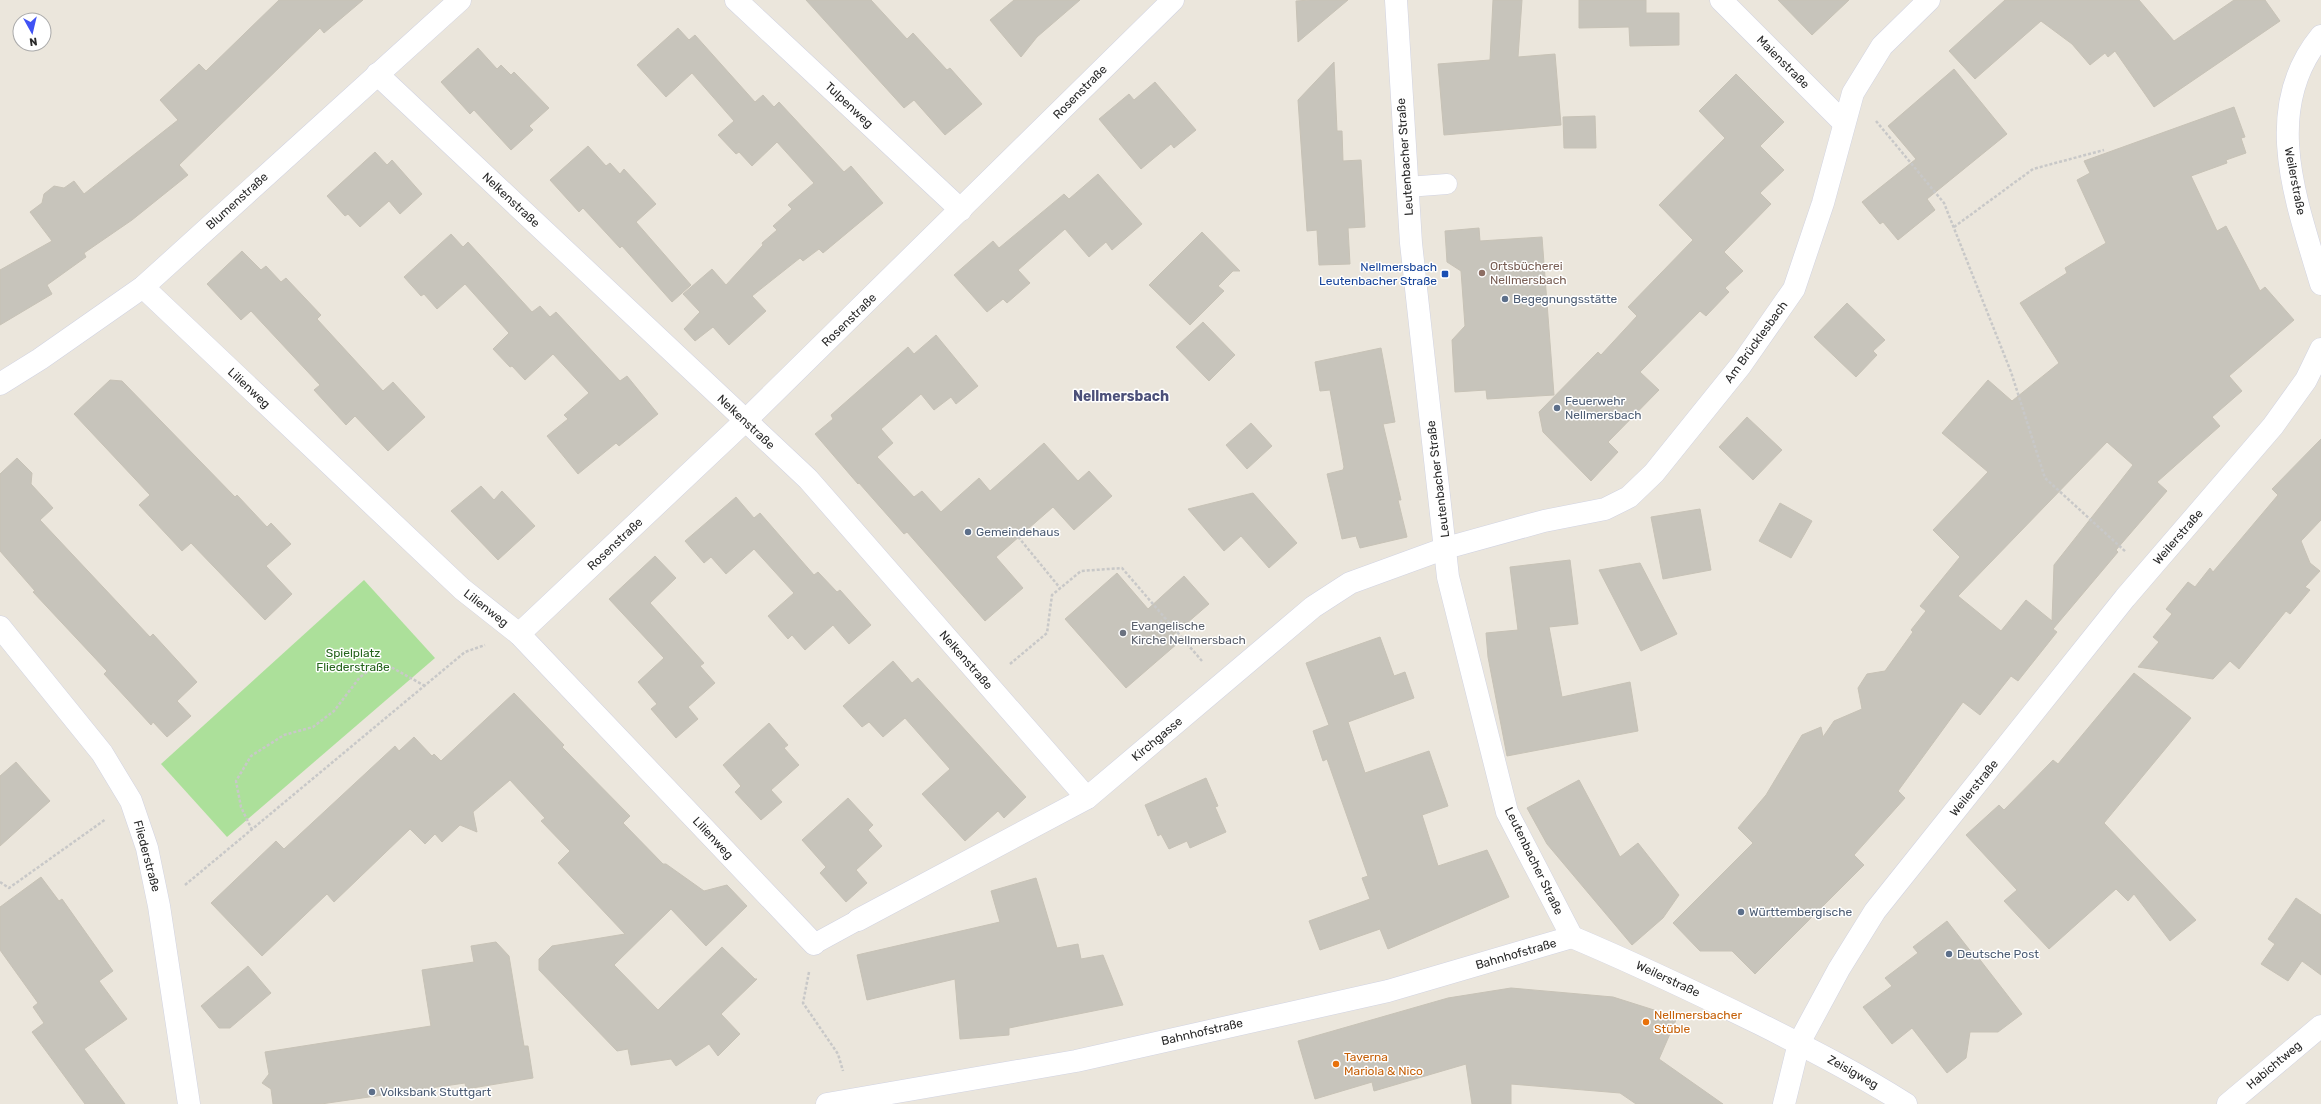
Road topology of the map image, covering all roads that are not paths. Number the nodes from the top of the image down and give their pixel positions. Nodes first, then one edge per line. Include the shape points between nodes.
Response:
1 (460, 0) edge
2 (736, 0) edge
3 (1396, 0) edge
4 (1721, 0) edge
5 (1930, 0) edge
6 (1168, 2) edge
7 (2321, 36) edge
8 (377, 74) junction
9 (1844, 123) junction
10 (1447, 184) dead end
11 (1407, 186) junction
12 (961, 210) junction
13 (2321, 284) edge
14 (143, 287) junction
15 (2321, 349) edge
16 (0, 384) edge
17 (745, 421) junction
18 (1446, 548) junction
19 (0, 626) edge
20 (519, 634) junction
21 (1087, 798) junction
22 (858, 920) joint
23 (1572, 937) junction
24 (814, 944) joint
25 (2321, 1026) edge
26 (1799, 1043) junction
27 (189, 1104) edge
28 (827, 1104) edge
29 (1784, 1104) edge
30 (1906, 1104) edge
31 (2228, 1104) edge

1 - 8 street, Blumenstraße
2 - 12 street, Tulpenweg
3 - 11 street, Leutenbacher Straße
4 - 9 street, Maienstraße
5 - 9 street, Am Brücklesbach via 1882,46 1853,93
6 - 12 street, Rosenstraße
7 - 13 street, Weilerstraße via 2297,73 2288,108 2287,138 2295,188
8 - 14 street, Blumenstraße
8 - 17 street, Nelkenstraße
9 - 18 street, Am Brücklesbach via 1807,255 1794,289 1741,365 1654,473 1629,497 1605,509 1544,521
10 - 11 lane
11 - 18 street, Leutenbacher Straße via 1415,284
12 - 17 street, Rosenstraße
14 - 16 street, Blumenstraße
14 - 20 street, Lilienweg via 462,589
15 - 26 street, Weilerstraße via 2306,380 2273,426 2147,572 1875,911 1838,969
17 - 20 street, Rosenstraße
17 - 21 street, Nelkenstraße via 808,479
18 - 21 street, Kirchgasse via 1350,583 1313,607
18 - 23 street, Leutenbacher Straße via 1448,577 1507,812
19 - 27 street, Fliederstraße via 102,753 131,801 147,848 160,906
20 - 24 street, Lilienweg
21 - 22 street, Kirchgasse
22 - 24 lane
23 - 26 street, Weilerstraße via 1655,972
23 - 28 street, Bahnhofstraße via 1388,991 1076,1061
25 - 31 street, Habichtweg
26 - 29 street
26 - 30 street, Zeisigweg via 1865,1077

